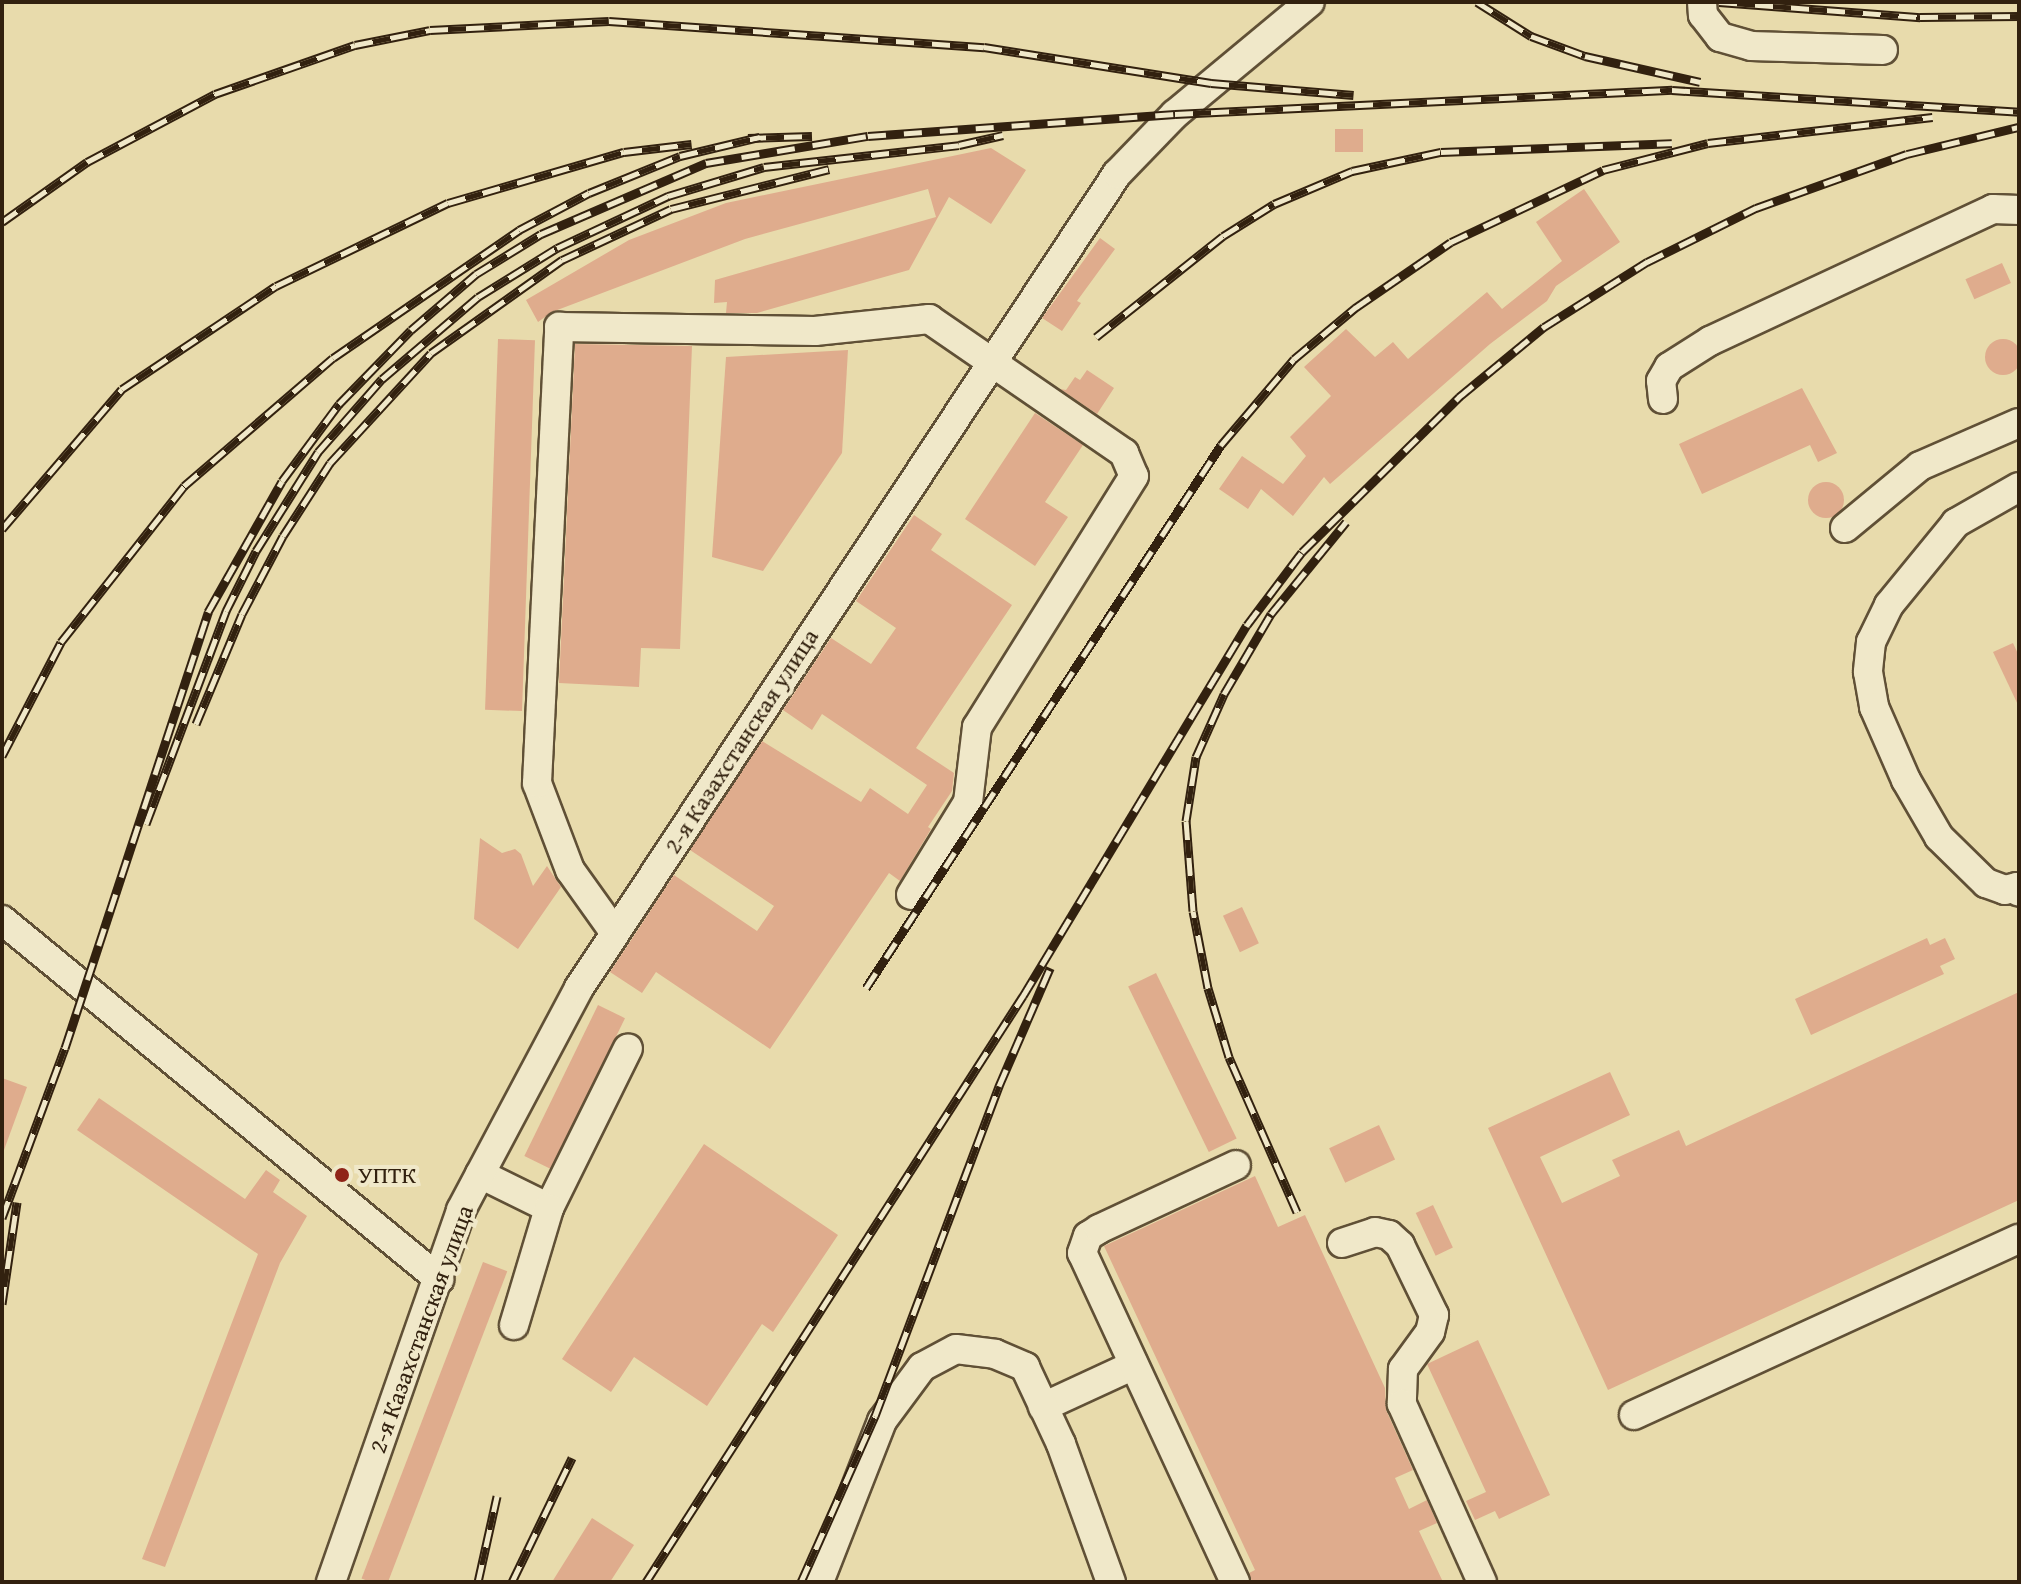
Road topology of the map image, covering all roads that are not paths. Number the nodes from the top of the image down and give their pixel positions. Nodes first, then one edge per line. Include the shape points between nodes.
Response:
1 (1310, 2) edge
2 (1702, 2) edge
3 (1883, 50) dead end
4 (2019, 210) edge
5 (992, 360) junction
6 (1663, 399) dead end
7 (2019, 423) edge
8 (2019, 487) edge
9 (1845, 528) dead end
10 (2019, 892) edge
11 (911, 895) dead end
12 (2, 920) edge
13 (615, 933) junction
14 (628, 1048) dead end
15 (1236, 1165) dead end
16 (480, 1174) junction
17 (549, 1208) junction
18 (2019, 1239) edge
19 (1342, 1243) dead end
20 (439, 1279) junction
21 (514, 1325) dead end
22 (1134, 1365) junction
23 (1043, 1407) junction
24 (1634, 1415) dead end
25 (331, 1582) edge
26 (819, 1582) edge
27 (1111, 1582) edge
28 (1235, 1582) edge
29 (1482, 1582) edge

1 - 5 street, 2-я Казахстанская улица via 1175,114 1117,174
2 - 3 street via 1703,15 1720,37 1751,46
4 - 6 street via 1993,209 1710,341 1669,367 1661,381
5 - 11 street via 1124,453 1134,476 977,727 968,802
5 - 13 street, 2-я Казахстанская улица
5 - 13 street via 929,319 815,331 559,327 537,783 570,870
7 - 9 street via 1920,466
8 - 10 street via 1956,523 1908,582 1871,642 1868,672 1874,707 1906,780 1939,837 1986,883 2005,890 2017,887
12 - 20 street
13 - 16 street, 2-я Казахстанская улица via 579,988
14 - 17 street
15 - 22 street via 1099,1229 1083,1244
16 - 17 street
16 - 20 street, 2-я Казахстанская улица via 461,1210
17 - 21 street
18 - 24 street
19 - 29 street via 1375,1232 1389,1235 1400,1245 1434,1315 1430,1332 1403,1369 1402,1404
20 - 25 street, 2-я Казахстанская улица
22 - 23 street
22 - 28 street
23 - 26 street via 1025,1367 995,1354 956,1349 922,1367 882,1421
23 - 27 street via 1089,1513

